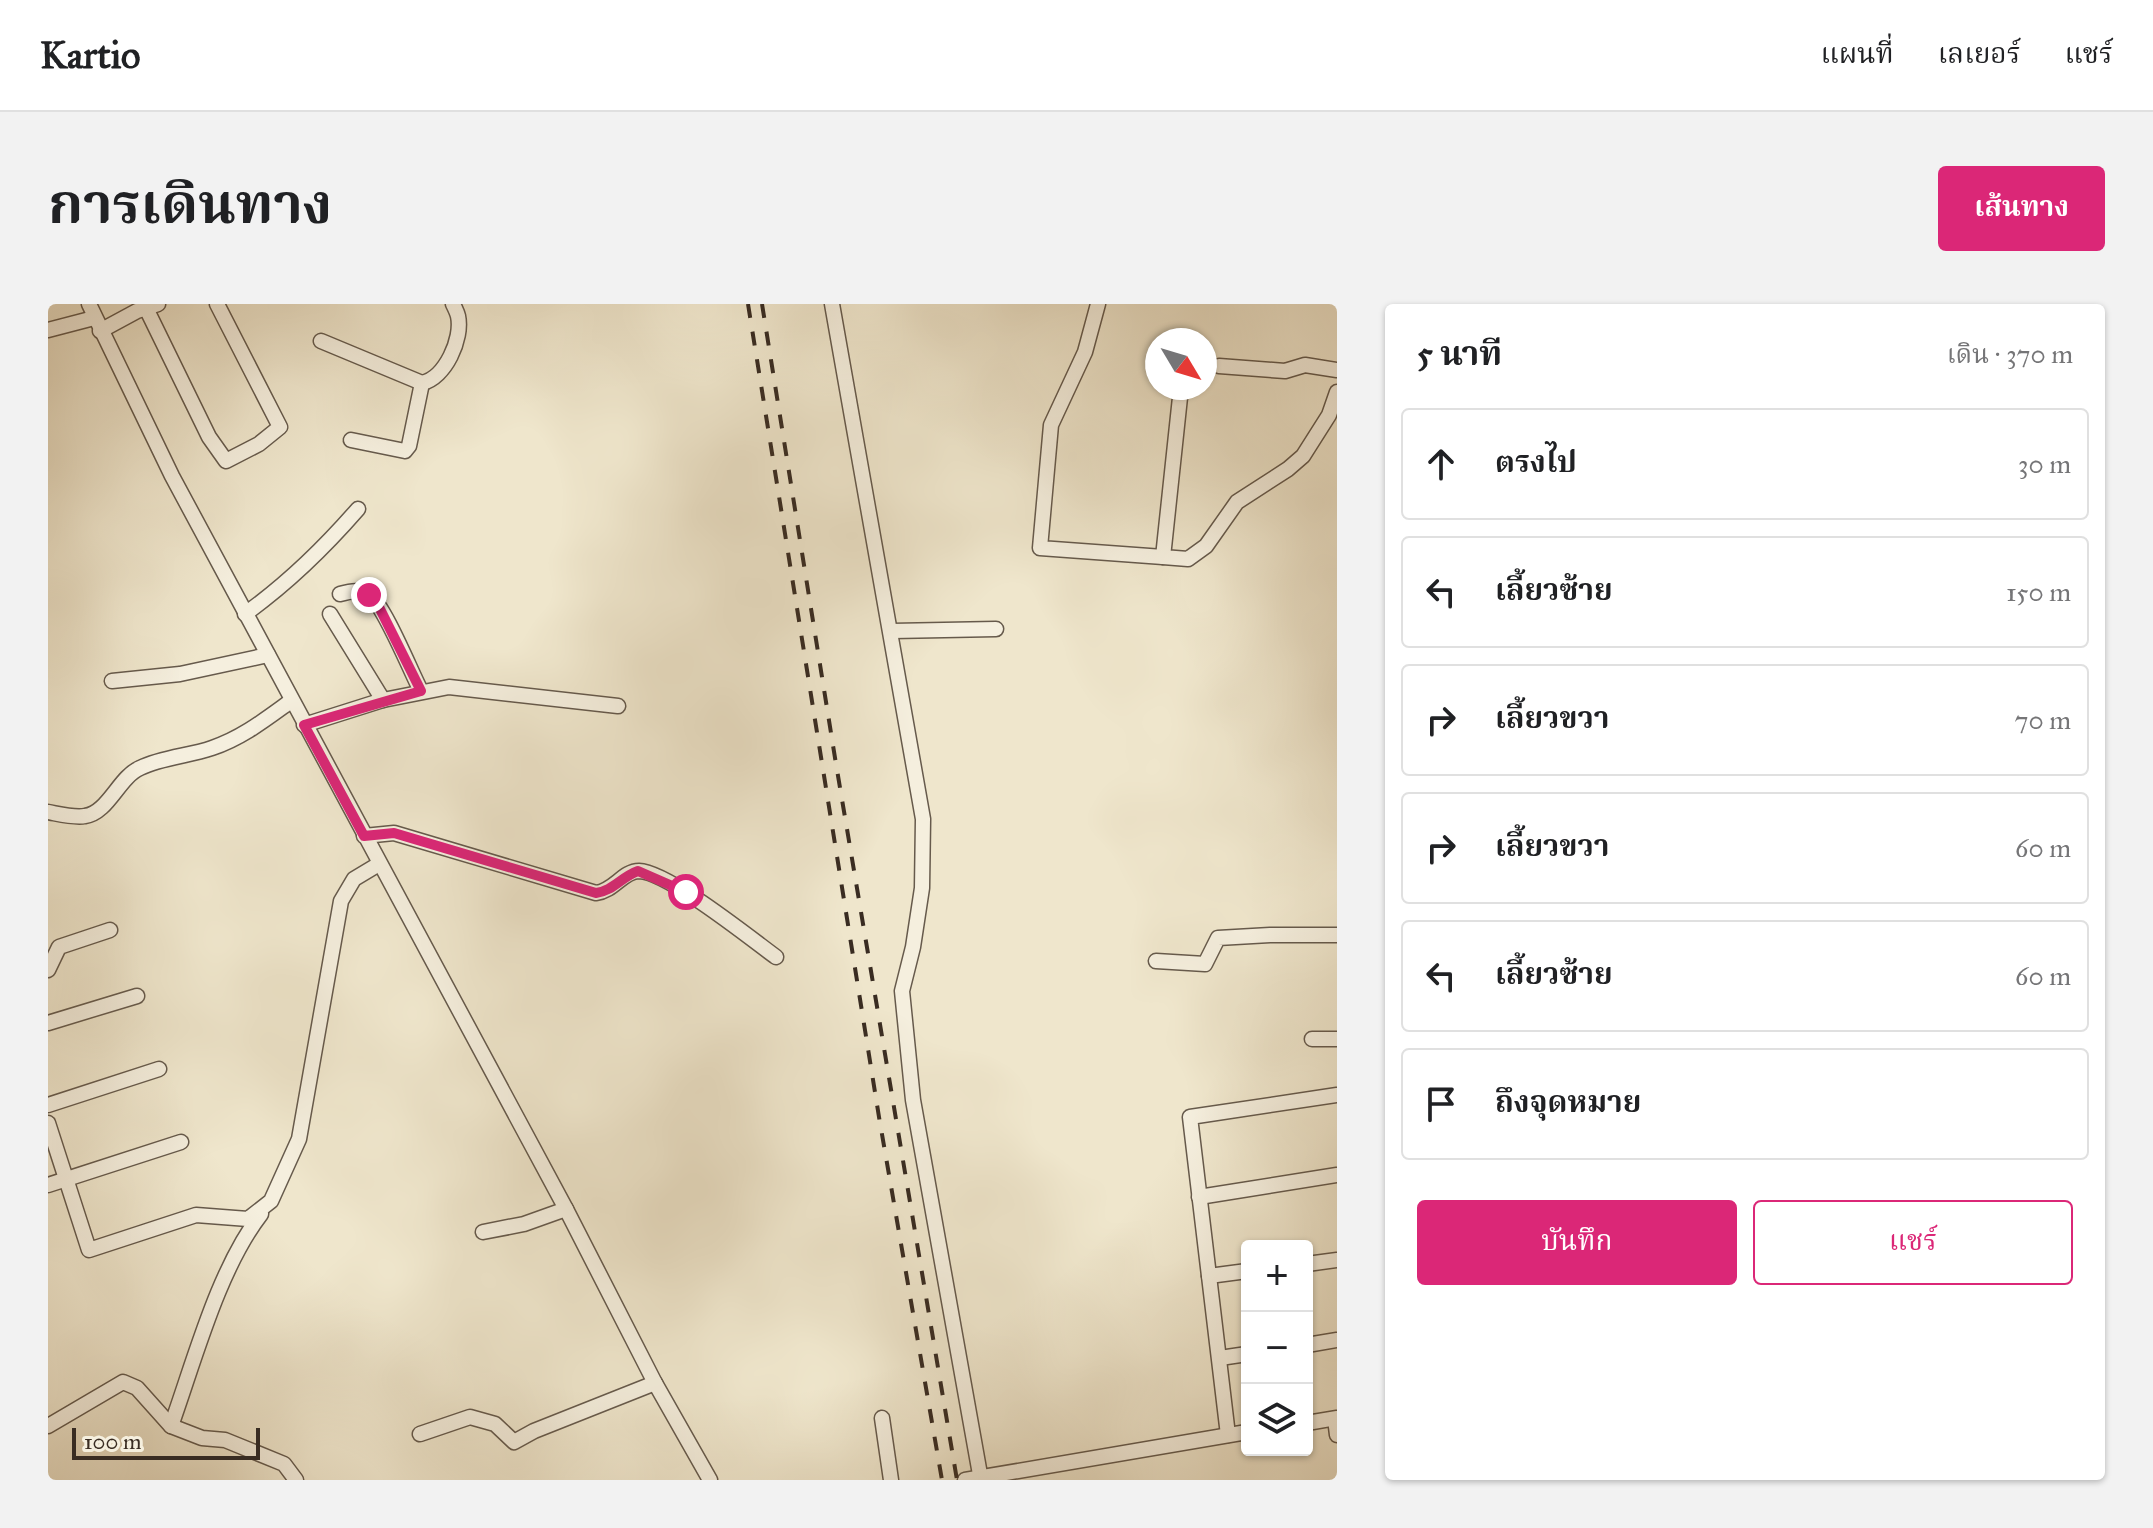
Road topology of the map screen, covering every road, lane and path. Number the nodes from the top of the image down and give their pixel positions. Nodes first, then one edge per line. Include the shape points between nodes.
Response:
1 (217, 304) edge
2 (453, 304) edge
3 (832, 304) edge
4 (1098, 304) edge
5 (144, 307) edge
6 (94, 318) edge
7 (48, 330) edge
8 (321, 341) dead end
9 (1219, 366) dead end
10 (1337, 370) edge
11 (422, 383) junction
12 (1337, 392) edge
13 (1180, 400) edge
14 (351, 440) dead end
15 (358, 509) dead end
16 (1163, 557) junction
17 (340, 594) dead end
18 (245, 614) junction
19 (330, 614) dead end
20 (996, 629) dead end
21 (892, 631) junction
22 (268, 655) junction
23 (112, 681) dead end
24 (421, 691) junction
25 (383, 700) junction
26 (291, 701) junction
27 (618, 706) dead end
28 (304, 725) junction
29 (48, 812) edge
30 (364, 836) junction
31 (379, 864) junction
32 (110, 930) dead end
33 (1337, 935) edge
34 (776, 957) dead end
35 (1156, 961) dead end
36 (48, 970) edge
37 (137, 996) dead end
38 (48, 1023) edge
39 (1312, 1039) dead end
40 (1337, 1039) edge
41 (159, 1069) dead end
42 (1337, 1095) edge
43 (48, 1105) edge
44 (48, 1123) edge
45 (181, 1142) dead end
46 (1337, 1175) edge
47 (66, 1179) junction
48 (48, 1185) edge
49 (1199, 1197) junction
50 (271, 1201) junction
51 (566, 1209) junction
52 (483, 1232) dead end
53 (1337, 1260) edge
54 (1313, 1263) edge
55 (1241, 1272) edge
56 (1209, 1276) junction
57 (1337, 1340) edge
58 (1313, 1344) edge
59 (1241, 1355) edge
60 (1220, 1358) junction
61 (655, 1383) junction
62 (882, 1418) dead end
63 (1336, 1419) edge
64 (1313, 1422) edge
65 (48, 1426) edge
66 (171, 1426) junction
67 (1241, 1433) edge
68 (420, 1434) dead end
69 (1228, 1435) junction
70 (1337, 1435) edge
71 (976, 1479) edge
72 (296, 1480) edge
73 (710, 1480) edge
74 (891, 1480) edge

1 - 5 street via 280,427 226,461
2 - 11 street via 459,318 456,344 442,369
3 - 21 street
4 - 16 street via 1085,352 1051,425 1040,548
5 - 6 street
6 - 7 street
6 - 18 street
8 - 11 street
9 - 10 street
11 - 14 street via 405,451
12 - 16 street via 1303,456 1237,502 1206,546 1188,559
13 - 16 street
15 - 18 street via 279,589
17 - 24 street via 362,591 376,601
18 - 22 street
19 - 25 street
20 - 21 street
21 - 71 street via 923,819 922,888 902,991 913,1100
22 - 23 street via 193,672
22 - 26 street
24 - 25 street
24 - 27 street via 465,687
25 - 28 street
26 - 28 street
26 - 29 street via 233,740 138,768 86,816
28 - 30 street
30 - 31 street
30 - 34 street via 394,833 596,893 638,871 649,874 686,892
31 - 50 street via 354,879 341,901 299,1139
31 - 51 street
32 - 36 street via 59,947
33 - 35 street via 1218,938 1205,964
37 - 38 street
39 - 40 street
41 - 43 street
42 - 49 street via 1190,1117
44 - 47 street
45 - 47 street
46 - 49 street
47 - 48 street
47 - 50 street via 89,1250 196,1215 248,1219
49 - 56 street
50 - 66 street via 246,1233 210,1314
51 - 52 street
51 - 61 street
53 - 54 street
55 - 56 street
56 - 60 street
57 - 58 street
59 - 60 street
60 - 69 street
61 - 68 street via 514,1442 495,1424 470,1417
61 - 73 street
62 - 74 street
63 - 64 street
63 - 70 street
65 - 66 street via 123,1382 137,1388
66 - 72 street via 284,1464
67 - 69 street
69 - 71 street

